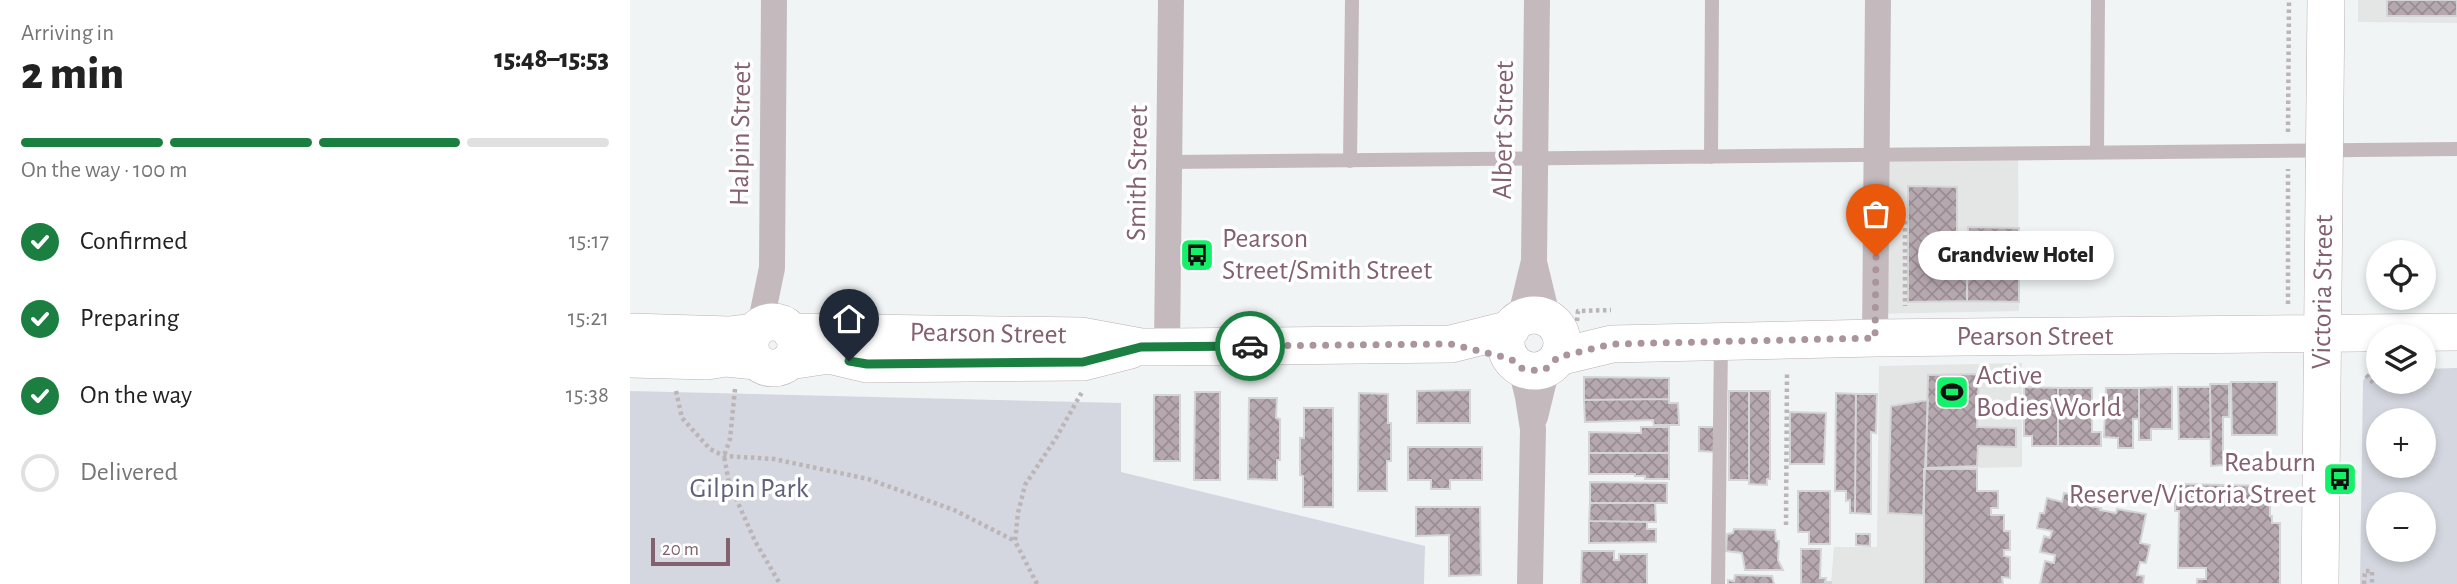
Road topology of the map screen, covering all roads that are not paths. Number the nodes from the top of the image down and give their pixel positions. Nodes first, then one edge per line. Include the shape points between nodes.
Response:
1 (774, 0) edge
2 (1171, 0) edge
3 (1352, 0) edge
4 (1537, 0) edge
5 (1712, 0) edge
6 (1878, 0) edge
7 (2098, 0) edge
8 (2326, 0) edge
9 (2457, 149) edge
10 (2325, 150) junction
11 (2097, 152) junction
12 (1876, 155) junction
13 (1711, 157) junction
14 (1536, 158) junction
15 (1350, 161) junction
16 (1170, 162) junction
17 (630, 332) edge
18 (2323, 332) junction
19 (2457, 332) edge
20 (1875, 338) junction
21 (1721, 343) junction
22 (1534, 344) junction
23 (767, 346) junction
24 (1154, 347) junction
25 (630, 359) edge
26 (1530, 584) edge
27 (1718, 584) edge
28 (2320, 584) edge

1 - 23 street, Halpin Street
2 - 16 street, Smith Street
3 - 15 lane
4 - 14 street, Albert Street
5 - 13 lane
6 - 12 street
7 - 11 lane
8 - 10 street, Victoria Street
9 - 10 lane
10 - 11 lane
10 - 18 street, Victoria Street
11 - 12 lane
12 - 13 lane
12 - 20 street
13 - 14 lane
14 - 15 lane
14 - 22 street, Albert Street
15 - 16 lane
16 - 24 street, Smith Street
17 - 23 street, Pearson Street via 729,335
18 - 19 street, Pearson Street
18 - 20 street, Pearson Street
18 - 28 street, Victoria Street
20 - 21 street, Pearson Street
21 - 22 street, Pearson Street
21 - 27 lane
22 - 24 street, Pearson Street
22 - 26 street, Albert Street
23 - 24 street, Pearson Street via 1081,336
23 - 25 street, Pearson Street via 707,361

